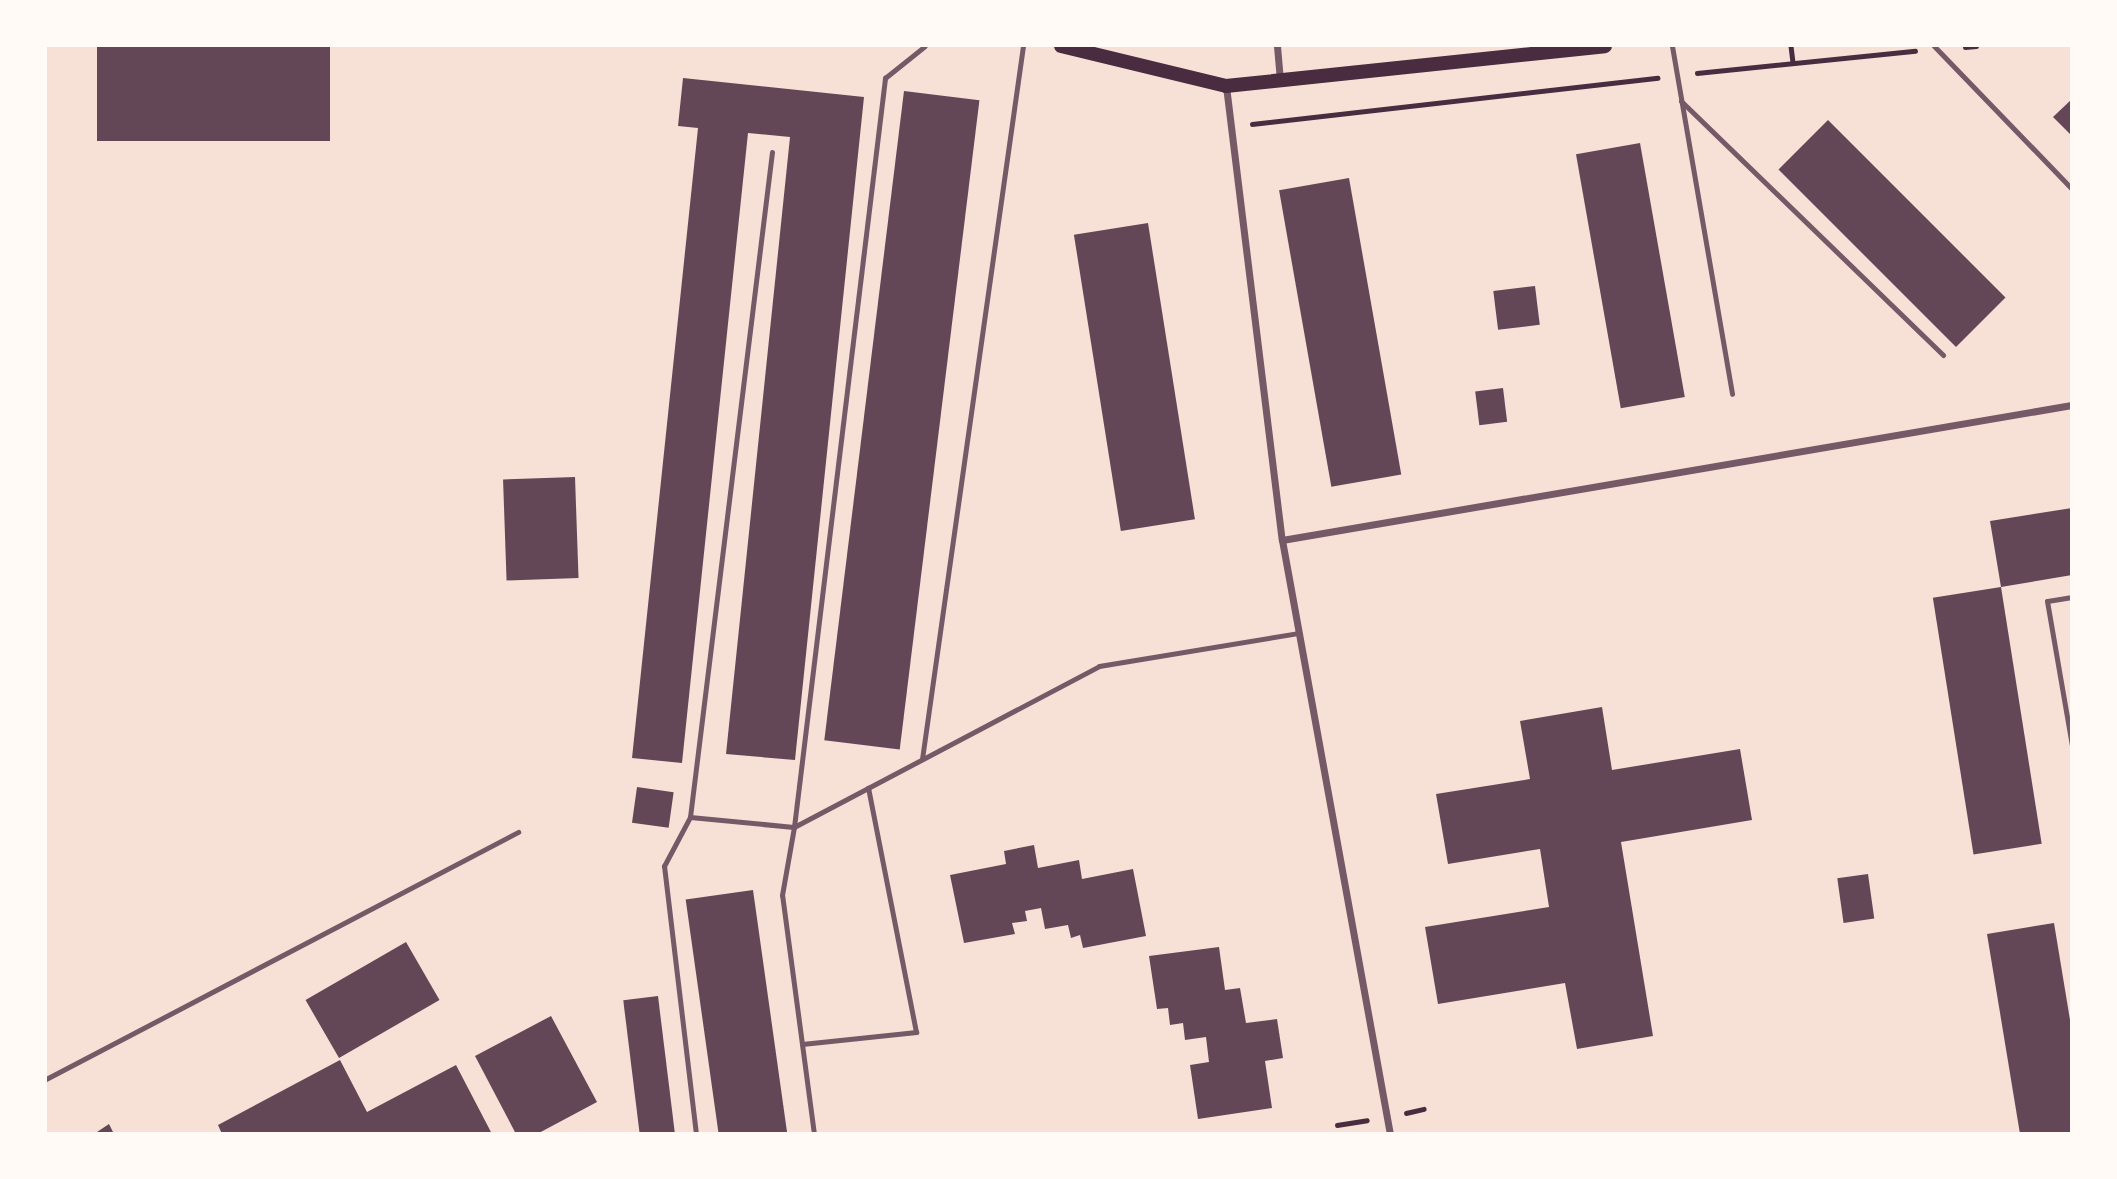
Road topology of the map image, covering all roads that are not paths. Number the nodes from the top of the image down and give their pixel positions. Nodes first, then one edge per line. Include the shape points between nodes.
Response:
1 (925, 46) edge
2 (1024, 46) edge
3 (1062, 46) edge
4 (1277, 46) edge
5 (1605, 46) edge
6 (1672, 46) edge
7 (1936, 47) edge
8 (1280, 81) junction
9 (1226, 86) junction
10 (1681, 100) junction
11 (772, 152) dead end
12 (2071, 189) edge
13 (1943, 355) dead end
14 (1731, 394) dead end
15 (2071, 405) edge
16 (1282, 540) junction
17 (2071, 597) edge
18 (1299, 633) junction
19 (2071, 745) edge
20 (922, 759) junction
21 (868, 788) junction
22 (690, 817) junction
23 (794, 827) junction
24 (518, 832) dead end
25 (802, 1044) junction
26 (46, 1079) edge
27 (696, 1133) edge
28 (814, 1133) edge
29 (1390, 1133) edge

1 - 23 lane via 885,78
2 - 20 lane
3 - 9 main road
4 - 8 street
5 - 8 main road
6 - 10 lane
7 - 12 lane
8 - 9 main road
9 - 16 street
10 - 13 lane
10 - 14 lane
11 - 22 lane
15 - 16 street
16 - 18 street
17 - 19 lane via 2047,601
18 - 20 lane via 1099,666
18 - 29 street
20 - 21 lane
21 - 23 lane
21 - 25 lane via 916,1032
22 - 23 lane
22 - 27 lane via 664,866
23 - 25 lane via 782,895
24 - 26 lane
25 - 28 lane

